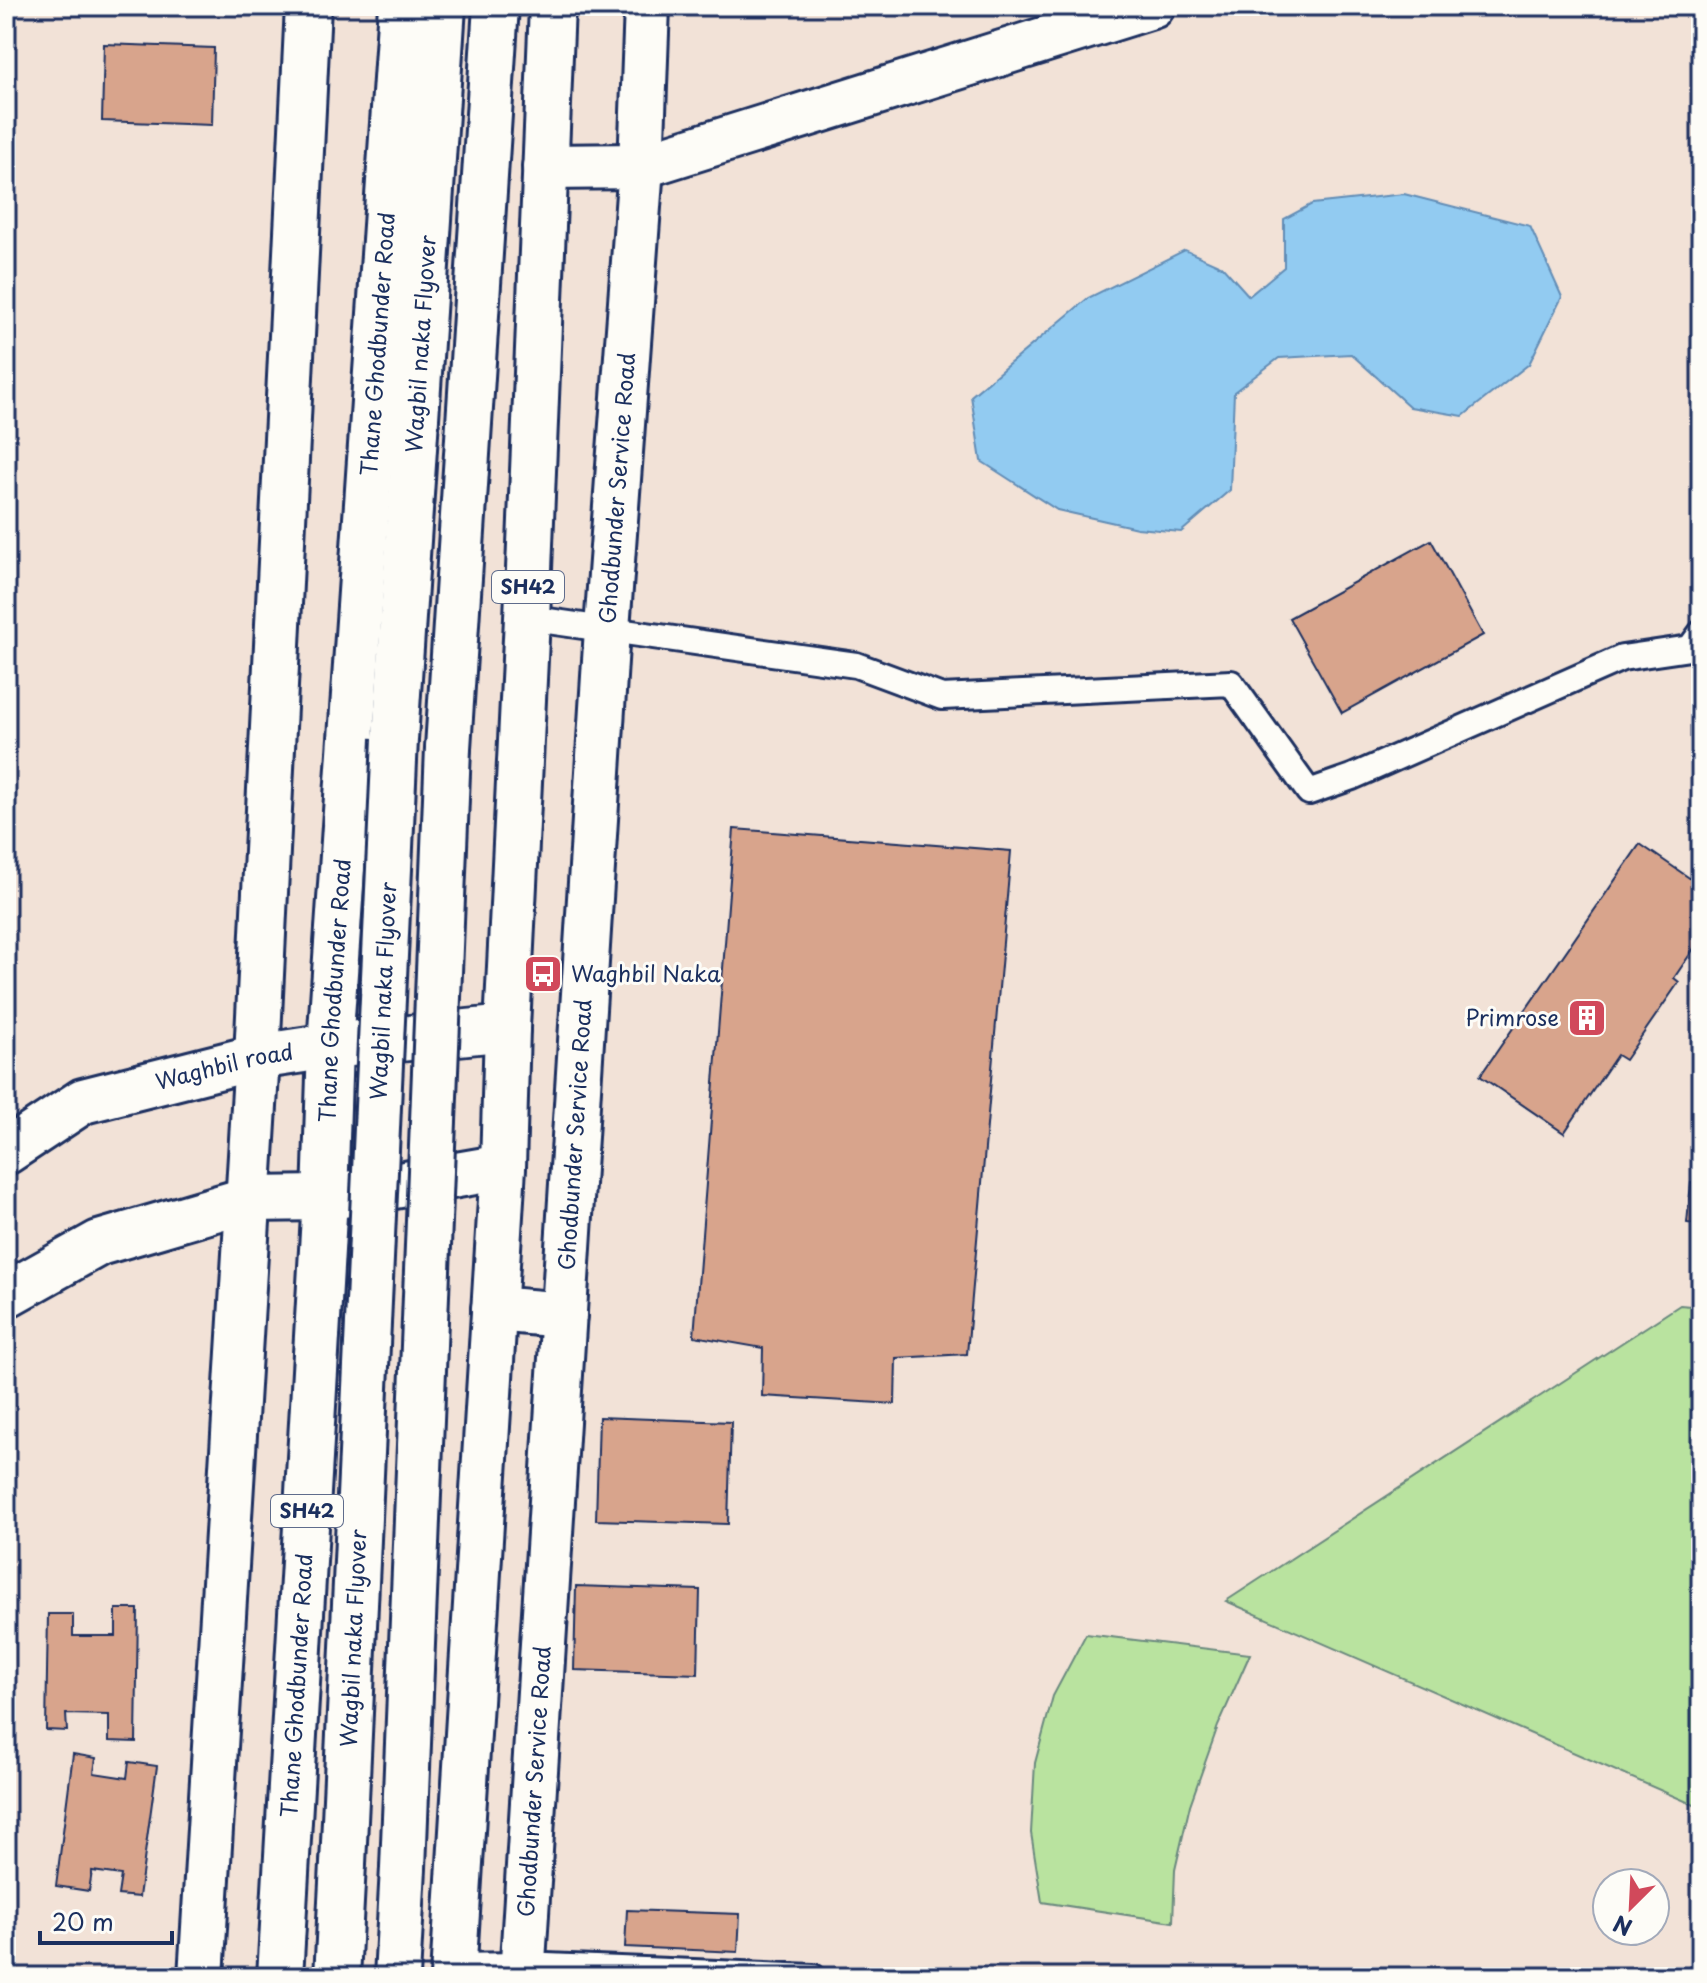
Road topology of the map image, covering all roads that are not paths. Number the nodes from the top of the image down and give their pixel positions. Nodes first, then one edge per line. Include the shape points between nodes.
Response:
1 (308, 6) edge
2 (401, 6) edge
3 (443, 6) edge
4 (496, 6) edge
5 (552, 6) edge
6 (647, 6) edge
7 (1152, 6) edge
8 (641, 166) junction
9 (545, 167) junction
10 (527, 618) junction
11 (607, 629) junction
12 (1701, 633) edge
13 (507, 1028) junction
14 (330, 1046) junction
15 (257, 1057) junction
16 (6, 1152) edge
17 (503, 1167) junction
18 (325, 1198) junction
19 (249, 1199) junction
20 (6, 1295) edge
21 (494, 1309) junction
22 (564, 1315) junction
23 (522, 1971) edge
24 (454, 1972) edge
25 (201, 1977) edge
26 (280, 1977) edge
27 (337, 1977) edge
28 (397, 1977) edge
29 (813, 1977) edge

1 - 15 main road
2 - 14 main road, Thane Ghodbunder Road / SH42
3 - 27 main road, Wagbil naka Flyover, bridge via 395,739
4 - 28 main road, bridge via 448,748
5 - 9 main road, SH42
6 - 8 main road, Ghodbunder Service Road
7 - 8 main road
8 - 9 main road
8 - 11 main road, Ghodbunder Service Road
9 - 10 main road, SH42
10 - 11 lane
10 - 13 main road, SH42
11 - 12 lane via 856,665 942,697 1231,683 1309,792 1622,658 1690,648
11 - 22 main road, Ghodbunder Service Road
13 - 14 main road, Waghbil road
13 - 17 main road, SH42
14 - 15 main road, Waghbil road
14 - 18 main road, Thane Ghodbunder Road / SH42
15 - 16 main road, Waghbil road via 83,1101
15 - 19 main road
17 - 18 main road
17 - 21 main road, SH42
18 - 19 main road
18 - 26 main road, Thane Ghodbunder Road / SH42
19 - 20 main road via 99,1243
19 - 25 main road
21 - 22 main road
21 - 24 main road, SH42
22 - 23 main road, Ghodbunder Service Road
23 - 24 lane
23 - 29 lane

